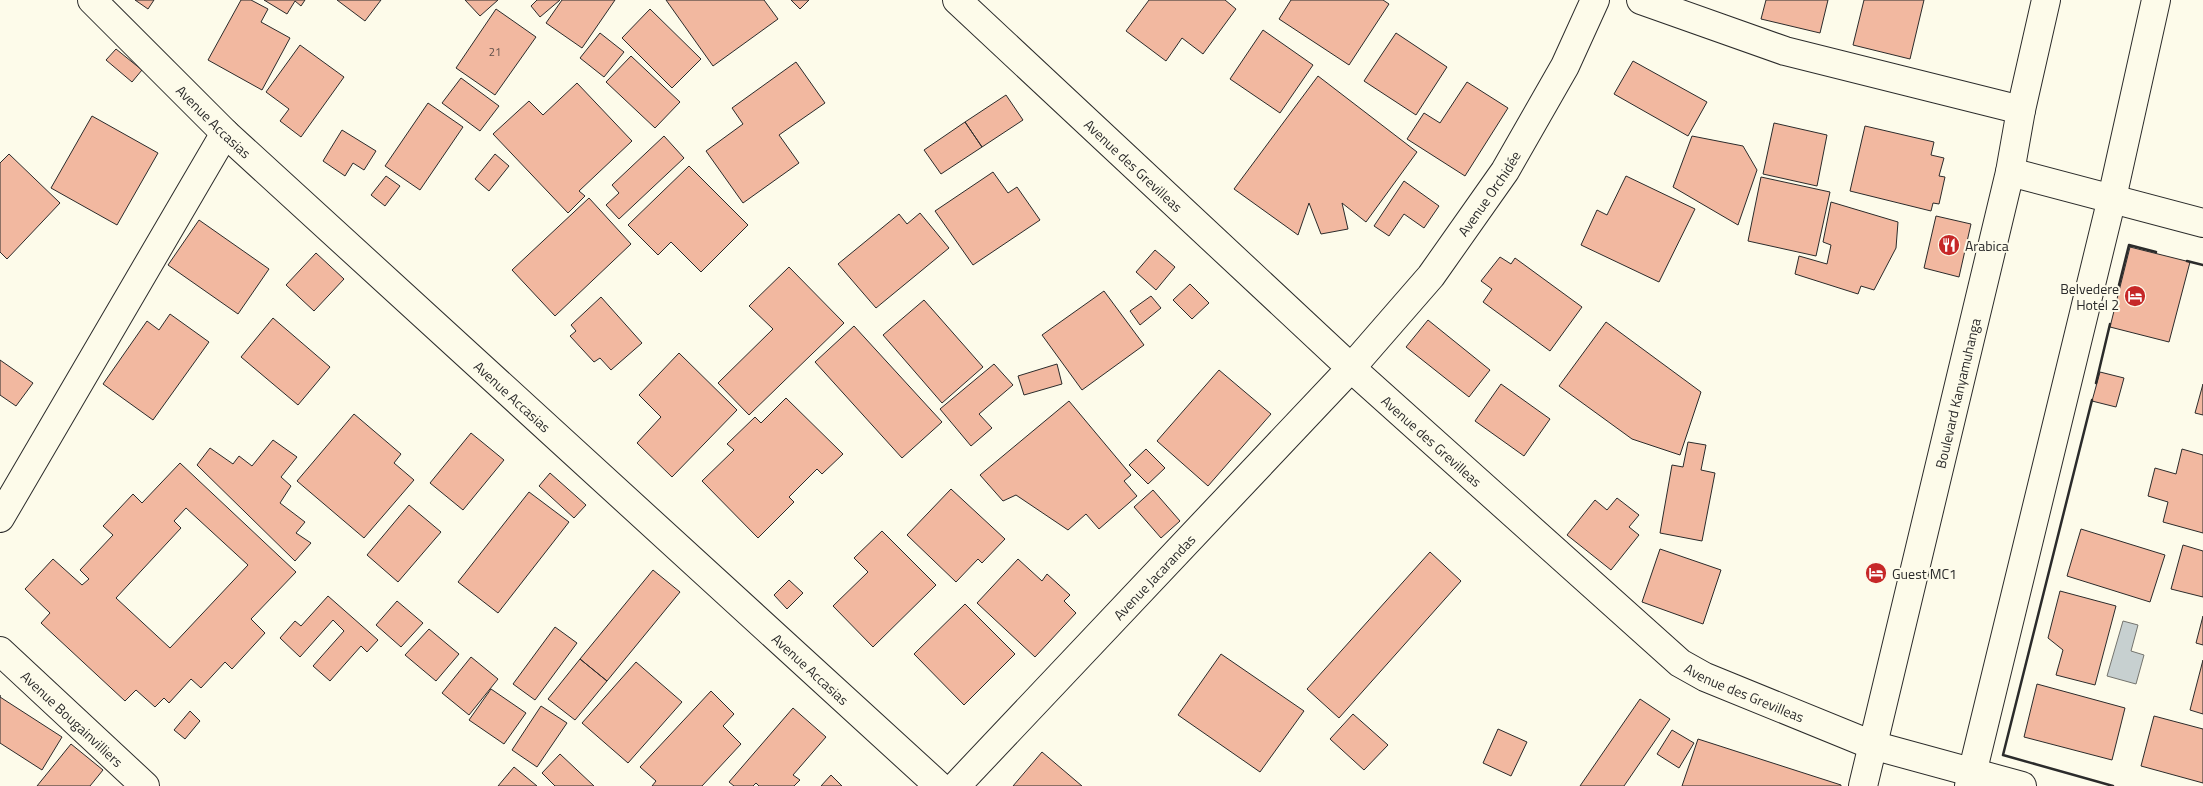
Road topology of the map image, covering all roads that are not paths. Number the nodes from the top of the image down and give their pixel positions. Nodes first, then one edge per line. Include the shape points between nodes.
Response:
1 (92, 0) edge
2 (1595, 0) edge
3 (1641, 0) edge
4 (2046, 0) edge
5 (2156, 0) edge
6 (968, 4) edge
7 (2021, 110) junction
8 (225, 133) junction
9 (2010, 172) junction
10 (2112, 198) junction
11 (2203, 223) edge
12 (1351, 368) junction
13 (0, 518) edge
14 (0, 651) edge
15 (1872, 745) junction
16 (1971, 779) edge
17 (145, 786) edge
18 (939, 786) edge
19 (956, 786) edge
20 (1863, 786) edge
21 (2022, 786) edge

1 - 8 street, Avenue Accasias
2 - 12 street, Avenue Orchidée via 1564,66 1505,171 1431,276
3 - 7 street via 1785,51
4 - 7 street, Boulevard Kanyamuhanga
5 - 10 street
6 - 12 street, Avenue des Grevilleas
7 - 9 street, Boulevard Kanyamuhanga
8 - 13 street
8 - 18 street, Avenue Accasias
9 - 10 street
9 - 15 street, Boulevard Kanyamuhanga
10 - 11 street
10 - 16 street
12 - 15 street, Avenue des Grevilleas via 1680,663 1705,677
12 - 19 street, Avenue Jacarandas
14 - 17 street, Avenue Bougainvilliers
15 - 16 street, Avenue des Grevilleas
15 - 20 street, Boulevard Kanyamuhanga
16 - 21 street, Avenue des Grevilleas

